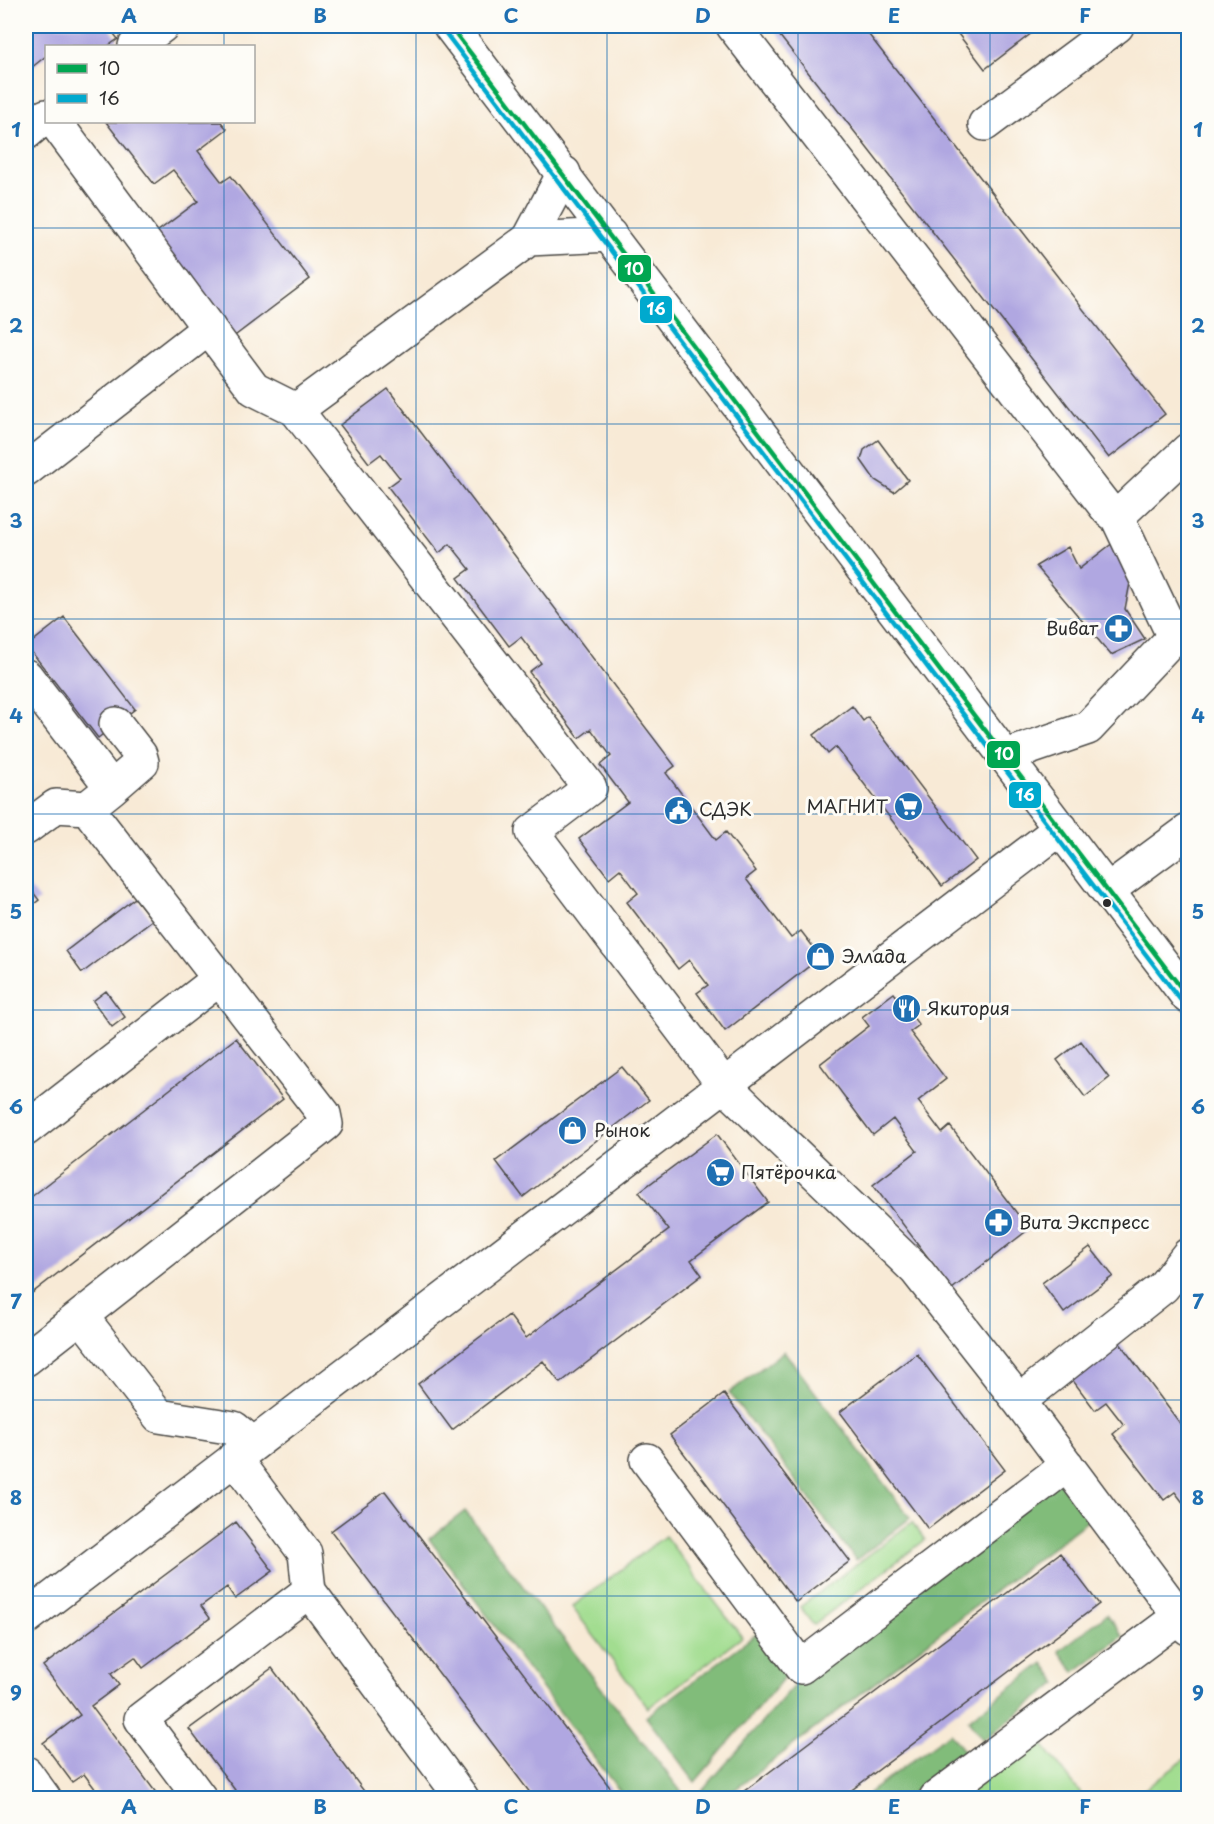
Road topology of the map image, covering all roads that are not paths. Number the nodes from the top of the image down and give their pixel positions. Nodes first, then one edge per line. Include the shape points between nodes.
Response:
1 (162, 26) edge
2 (450, 26) edge
3 (734, 26) edge
4 (1117, 26) edge
5 (136, 45) edge
6 (45, 118) edge
7 (56, 123) edge
8 (985, 124) dead end
9 (26, 133) edge
10 (564, 173) junction
11 (610, 235) junction
12 (529, 239) junction
13 (209, 328) junction
14 (296, 410) junction
15 (1188, 450) edge
16 (26, 470) edge
17 (1117, 517) junction
18 (26, 676) edge
19 (116, 724) dead end
20 (1006, 756) junction
21 (112, 788) junction
22 (87, 808) junction
23 (26, 828) edge
24 (1060, 828) junction
25 (1188, 831) edge
26 (1108, 890) junction
27 (219, 979) junction
28 (1188, 998) edge
29 (723, 1084) junction
30 (26, 1128) edge
31 (1188, 1255) edge
32 (81, 1316) junction
33 (26, 1359) edge
34 (1019, 1401) junction
35 (243, 1451) junction
36 (647, 1460) dead end
37 (1067, 1465) junction
38 (309, 1591) junction
39 (26, 1618) edge
40 (1184, 1622) edge
41 (26, 1773) edge
42 (44, 1798) edge
43 (200, 1798) edge
44 (462, 1798) edge
45 (936, 1798) edge

1 - 5 main road
2 - 10 main road
3 - 17 main road
4 - 8 main road
6 - 9 main road
7 - 13 main road
10 - 11 main road
10 - 12 main road
11 - 12 main road
11 - 20 main road
12 - 14 main road
13 - 14 main road via 254,389
13 - 16 main road
14 - 29 main road via 590,788 532,832
15 - 17 main road
17 - 20 main road via 1174,637 1088,728
18 - 21 main road
19 - 21 main road via 142,762
20 - 24 main road
21 - 22 main road
22 - 23 main road via 56,806
22 - 27 main road
24 - 26 main road
24 - 29 main road
25 - 26 main road
26 - 28 main road
27 - 30 main road
27 - 32 main road via 324,1114 326,1124
29 - 34 main road via 916,1270
29 - 35 main road
31 - 34 main road via 1163,1287
32 - 33 main road
32 - 35 main road via 159,1416 234,1428
34 - 37 main road
35 - 38 main road via 305,1553
35 - 39 main road
36 - 37 main road via 801,1667
37 - 40 main road
38 - 43 main road via 141,1719
38 - 44 main road
40 - 45 main road
41 - 42 main road

